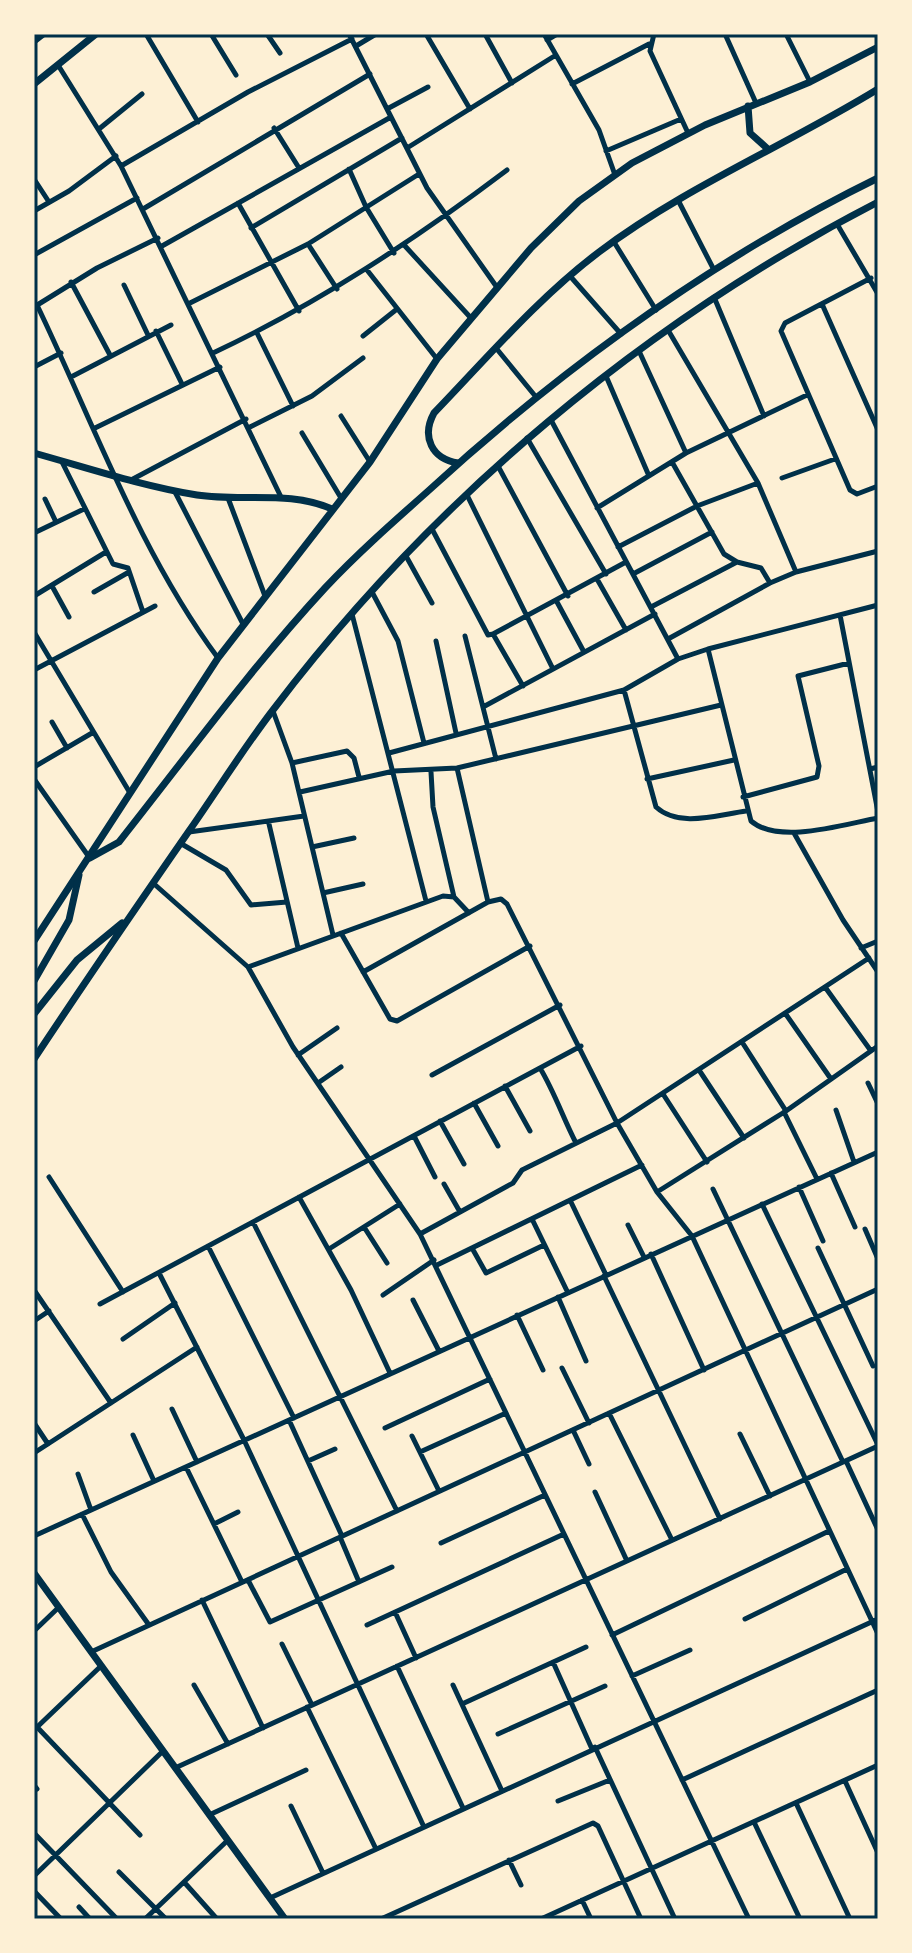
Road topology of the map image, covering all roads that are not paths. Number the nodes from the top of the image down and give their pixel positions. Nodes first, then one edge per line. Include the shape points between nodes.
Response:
1 (43, 34) edge
2 (96, 34) edge
3 (146, 34) edge
4 (211, 34) edge
5 (267, 34) edge
6 (376, 34) edge
7 (426, 34) edge
8 (485, 34) edge
9 (557, 34) edge
10 (654, 34) edge
11 (725, 34) edge
12 (786, 34) edge
13 (351, 36) edge
14 (545, 37) edge
15 (34, 41) edge
16 (649, 44) junction
17 (356, 46) junction
18 (878, 47) edge
19 (280, 53) dead end
20 (556, 55) junction
21 (58, 65) junction
22 (370, 74) junction
23 (236, 75) dead end
24 (810, 82) junction
25 (512, 83) junction
26 (34, 84) edge
27 (572, 84) junction
28 (428, 87) dead end
29 (878, 89) edge
30 (142, 94) dead end
31 (752, 105) junction
32 (387, 109) junction
33 (470, 109) junction
34 (391, 117) junction
35 (681, 119) junction
36 (198, 122) junction
37 (274, 128) junction
38 (99, 129) junction
39 (688, 133) junction
40 (402, 138) junction
41 (407, 148) junction
42 (769, 150) junction
43 (606, 151) junction
44 (116, 156) junction
45 (121, 166) junction
46 (299, 169) junction
47 (349, 169) junction
48 (507, 170) dead end
49 (419, 174) junction
50 (615, 175) junction
51 (878, 178) edge
52 (34, 179) edge
53 (137, 198) junction
54 (49, 202) junction
55 (679, 202) junction
56 (878, 202) edge
57 (238, 203) junction
58 (366, 207) junction
59 (143, 209) junction
60 (34, 211) edge
61 (445, 217) junction
62 (837, 223) junction
63 (251, 228) junction
64 (158, 238) junction
65 (614, 242) junction
66 (308, 244) junction
67 (162, 246) junction
68 (405, 246) junction
69 (394, 253) junction
70 (34, 255) edge
71 (271, 265) junction
72 (367, 270) junction
73 (714, 270) junction
74 (570, 276) junction
75 (871, 278) junction
76 (71, 282) junction
77 (124, 285) dead end
78 (496, 286) junction
79 (337, 289) junction
80 (878, 294) edge
81 (714, 297) junction
82 (190, 303) junction
83 (822, 304) junction
84 (36, 306) edge
85 (397, 309) junction
86 (656, 310) junction
87 (299, 311) junction
88 (470, 317) junction
89 (171, 325) dead end
90 (668, 330) junction
91 (156, 331) junction
92 (257, 333) junction
93 (621, 334) junction
94 (148, 335) junction
95 (363, 336) dead end
96 (496, 348) junction
97 (639, 350) junction
98 (61, 353) junction
99 (213, 353) junction
100 (110, 355) junction
101 (363, 358) dead end
102 (437, 359) junction
103 (34, 367) edge
104 (220, 367) junction
105 (606, 375) junction
106 (71, 377) junction
107 (182, 384) junction
108 (807, 395) junction
109 (536, 397) junction
110 (293, 406) junction
111 (341, 416) dead end
112 (764, 416) junction
113 (246, 419) junction
114 (550, 419) junction
115 (250, 427) junction
116 (95, 428) junction
117 (878, 430) edge
118 (730, 432) junction
119 (302, 433) dead end
120 (527, 438) junction
121 (35, 452) edge
122 (686, 453) junction
123 (835, 459) junction
124 (61, 461) junction
125 (370, 462) junction
126 (672, 462) junction
127 (458, 463) junction
128 (498, 465) junction
129 (116, 476) junction
130 (649, 476) junction
131 (782, 478) dead end
132 (131, 480) junction
133 (758, 483) junction
134 (878, 486) edge
135 (175, 491) junction
136 (466, 494) junction
137 (281, 497) junction
138 (228, 498) junction
139 (341, 498) junction
140 (45, 499) dead end
141 (697, 506) junction
142 (597, 508) junction
143 (84, 509) junction
144 (332, 509) junction
145 (34, 522) edge
146 (56, 522) junction
147 (432, 529) junction
148 (36, 532) edge
149 (712, 532) junction
150 (618, 547) junction
151 (878, 551) edge
152 (106, 552) junction
153 (406, 556) junction
154 (626, 562) junction
155 (737, 562) junction
156 (129, 572) junction
157 (796, 572) junction
158 (606, 574) junction
159 (633, 574) junction
160 (597, 579) junction
161 (770, 583) junction
162 (52, 586) junction
163 (94, 592) dead end
164 (372, 592) junction
165 (34, 596) edge
166 (265, 596) junction
167 (568, 596) junction
168 (557, 602) junction
169 (432, 603) dead end
170 (878, 605) edge
171 (155, 606) dead end
172 (651, 607) junction
173 (143, 612) junction
174 (352, 613) junction
175 (655, 614) junction
176 (840, 615) junction
177 (69, 617) dead end
178 (526, 618) junction
179 (243, 624) junction
180 (626, 630) junction
181 (34, 632) edge
182 (493, 634) junction
183 (465, 636) dead end
184 (668, 639) junction
185 (436, 641) dead end
186 (708, 649) junction
187 (584, 652) junction
188 (218, 658) junction
189 (678, 659) junction
190 (50, 661) junction
191 (849, 663) junction
192 (553, 669) junction
193 (34, 670) edge
194 (523, 686) junction
195 (624, 690) junction
196 (721, 705) junction
197 (483, 707) junction
198 (272, 710) junction
199 (52, 722) dead end
200 (487, 725) junction
201 (633, 725) junction
202 (92, 733) junction
203 (456, 733) junction
204 (424, 743) junction
205 (67, 748) junction
206 (389, 753) junction
207 (496, 759) junction
208 (734, 760) junction
209 (292, 763) junction
210 (34, 767) edge
211 (878, 767) edge
212 (457, 768) junction
213 (870, 769) junction
214 (394, 771) junction
215 (431, 772) junction
216 (359, 777) junction
217 (34, 779) edge
218 (647, 779) junction
219 (300, 792) junction
220 (130, 793) junction
221 (743, 797) junction
222 (746, 811) junction
223 (878, 815) edge
224 (304, 816) junction
225 (269, 824) junction
226 (189, 832) junction
227 (794, 833) junction
228 (354, 838) dead end
229 (180, 843) junction
230 (312, 847) junction
231 (90, 858) junction
232 (79, 875) junction
233 (153, 883) junction
234 (363, 884) dead end
235 (323, 893) junction
236 (454, 897) junction
237 (426, 901) junction
238 (287, 902) junction
239 (488, 902) junction
240 (469, 913) junction
241 (127, 919) junction
242 (341, 933) junction
243 (36, 934) edge
244 (333, 935) junction
245 (878, 941) edge
246 (530, 946) junction
247 (298, 948) junction
248 (861, 948) junction
249 (869, 958) junction
250 (248, 967) junction
251 (363, 972) junction
252 (878, 972) edge
253 (34, 981) edge
254 (825, 987) junction
255 (560, 1005) junction
256 (785, 1013) junction
257 (34, 1014) edge
258 (337, 1028) dead end
259 (742, 1042) junction
260 (581, 1046) junction
261 (878, 1046) edge
262 (871, 1051) junction
263 (298, 1055) junction
264 (34, 1059) edge
265 (341, 1067) dead end
266 (540, 1068) junction
267 (699, 1070) junction
268 (432, 1075) dead end
269 (831, 1079) junction
270 (318, 1083) junction
271 (868, 1083) dead end
272 (505, 1086) junction
273 (663, 1094) junction
274 (474, 1103) junction
275 (878, 1104) edge
276 (836, 1110) dead end
277 (785, 1111) junction
278 (440, 1121) junction
279 (617, 1123) junction
280 (530, 1131) dead end
281 (414, 1136) junction
282 (744, 1138) junction
283 (576, 1143) junction
284 (498, 1146) dead end
285 (878, 1152) edge
286 (371, 1159) junction
287 (707, 1162) junction
288 (855, 1162) junction
289 (464, 1164) dead end
290 (642, 1165) junction
291 (831, 1173) junction
292 (49, 1177) dead end
293 (435, 1177) dead end
294 (817, 1179) junction
295 (444, 1184) dead end
296 (799, 1187) junction
297 (713, 1189) dead end
298 (657, 1192) junction
299 (299, 1197) junction
300 (570, 1200) junction
301 (400, 1204) junction
302 (762, 1204) junction
303 (460, 1212) junction
304 (532, 1219) junction
305 (727, 1219) junction
306 (253, 1222) junction
307 (628, 1225) dead end
308 (364, 1227) junction
309 (855, 1227) dead end
310 (865, 1229) dead end
311 (420, 1234) junction
312 (692, 1236) junction
313 (823, 1241) dead end
314 (544, 1245) junction
315 (208, 1246) junction
316 (472, 1248) junction
317 (818, 1248) dead end
318 (329, 1249) junction
319 (647, 1256) junction
320 (878, 1259) edge
321 (387, 1263) dead end
322 (436, 1263) junction
323 (159, 1273) junction
324 (605, 1275) junction
325 (878, 1289) edge
326 (34, 1290) edge
327 (123, 1292) junction
328 (568, 1293) junction
329 (383, 1295) dead end
330 (558, 1297) junction
331 (413, 1300) dead end
332 (175, 1303) junction
333 (100, 1304) dead end
334 (845, 1304) junction
335 (49, 1311) junction
336 (517, 1315) junction
337 (817, 1318) junction
338 (34, 1321) edge
339 (782, 1333) junction
340 (470, 1337) junction
341 (123, 1339) dead end
342 (197, 1347) junction
343 (439, 1351) junction
344 (745, 1351) junction
345 (586, 1361) dead end
346 (873, 1366) dead end
347 (562, 1368) dead end
348 (543, 1370) dead end
349 (704, 1370) junction
350 (390, 1373) junction
351 (490, 1379) junction
352 (659, 1390) junction
353 (342, 1396) junction
354 (111, 1403) junction
355 (172, 1409) dead end
356 (506, 1413) junction
357 (609, 1413) junction
358 (291, 1419) junction
359 (34, 1423) edge
360 (589, 1423) junction
361 (385, 1428) dead end
362 (573, 1430) junction
363 (740, 1434) dead end
364 (133, 1435) dead end
365 (412, 1436) dead end
366 (244, 1440) junction
367 (48, 1444) junction
368 (878, 1446) edge
369 (335, 1449) dead end
370 (420, 1452) junction
371 (525, 1452) junction
372 (34, 1453) edge
373 (308, 1461) junction
374 (845, 1461) junction
375 (197, 1462) junction
376 (589, 1464) dead end
377 (186, 1467) junction
378 (78, 1474) dead end
379 (805, 1480) junction
380 (154, 1481) junction
381 (439, 1491) junction
382 (595, 1492) dead end
383 (545, 1495) junction
384 (770, 1496) junction
385 (91, 1510) junction
386 (397, 1511) junction
387 (238, 1512) dead end
388 (82, 1514) junction
389 (720, 1519) junction
390 (214, 1524) junction
391 (878, 1530) edge
392 (829, 1531) junction
393 (564, 1534) junction
394 (34, 1536) edge
395 (341, 1537) junction
396 (672, 1540) junction
397 (441, 1543) dead end
398 (299, 1556) junction
399 (627, 1561) junction
400 (392, 1567) dead end
401 (847, 1569) junction
402 (34, 1573) edge
403 (586, 1580) junction
404 (245, 1581) junction
405 (359, 1582) junction
406 (202, 1600) junction
407 (320, 1600) junction
408 (58, 1608) junction
409 (395, 1612) junction
410 (745, 1619) dead end
411 (875, 1620) edge
412 (149, 1625) junction
413 (367, 1625) dead end
414 (34, 1631) edge
415 (878, 1634) edge
416 (612, 1635) junction
417 (282, 1644) dead end
418 (586, 1647) dead end
419 (690, 1650) dead end
420 (91, 1652) junction
421 (416, 1658) junction
422 (553, 1662) junction
423 (101, 1666) junction
424 (397, 1666) junction
425 (632, 1676) junction
426 (359, 1683) junction
427 (194, 1685) dead end
428 (453, 1685) dead end
429 (605, 1686) dead end
430 (878, 1690) edge
431 (571, 1701) junction
432 (462, 1704) junction
433 (310, 1706) junction
434 (653, 1721) junction
435 (263, 1728) junction
436 (35, 1729) edge
437 (498, 1734) dead end
438 (228, 1744) junction
439 (594, 1748) junction
440 (163, 1751) junction
441 (878, 1765) edge
442 (175, 1768) junction
443 (306, 1770) dead end
444 (610, 1780) junction
445 (682, 1780) junction
446 (845, 1780) junction
447 (502, 1791) junction
448 (558, 1801) dead end
449 (109, 1803) junction
450 (796, 1803) junction
451 (291, 1806) dead end
452 (463, 1808) junction
453 (209, 1815) junction
454 (754, 1822) junction
455 (424, 1827) junction
456 (34, 1833) edge
457 (140, 1835) dead end
458 (228, 1840) junction
459 (711, 1841) junction
460 (376, 1849) junction
461 (878, 1853) edge
462 (55, 1856) junction
463 (509, 1860) junction
464 (651, 1869) junction
465 (119, 1872) dead end
466 (323, 1873) junction
467 (34, 1876) edge
468 (624, 1881) junction
469 (184, 1882) junction
470 (521, 1885) dead end
471 (34, 1891) edge
472 (270, 1898) junction
473 (582, 1900) junction
474 (79, 1907) dead end
475 (156, 1908) junction
476 (60, 1918) edge
477 (90, 1919) edge
478 (117, 1919) edge
479 (145, 1919) edge
480 (166, 1919) edge
481 (217, 1919) edge
482 (285, 1919) edge
483 (381, 1919) edge
484 (541, 1919) edge
485 (591, 1919) edge
486 (641, 1919) edge
487 (675, 1919) edge
488 (749, 1919) edge
489 (800, 1919) edge
490 (850, 1919) edge

1 - 15 main road
2 - 21 main road
3 - 36 street
4 - 23 street
5 - 19 street
6 - 17 street
7 - 33 street
8 - 25 street
9 - 14 street
10 - 16 street
11 - 31 street
12 - 24 street
13 - 17 street
13 - 36 street
14 - 20 street
16 - 27 street
16 - 35 street
17 - 22 street
18 - 24 main road
20 - 25 street
20 - 27 street
21 - 26 main road
21 - 38 street
22 - 32 street
22 - 37 street
24 - 31 main road
25 - 33 street
27 - 43 street
28 - 32 street
29 - 42 main road
30 - 38 street
31 - 39 main road
31 - 42 main road via 750,133
32 - 34 street
33 - 41 street
34 - 40 street
34 - 46 street
35 - 39 street
35 - 43 street
36 - 45 street
37 - 46 street
37 - 59 street
38 - 44 street
39 - 50 main road
40 - 41 street
40 - 47 street
41 - 49 street
42 - 55 main road
43 - 50 street
44 - 45 street
44 - 54 street
45 - 53 street
46 - 57 street
47 - 58 street
47 - 63 street
48 - 61 street
49 - 58 street
49 - 61 street
50 - 78 main road via 562,216
51 - 73 main road
52 - 54 street
53 - 59 street
53 - 70 street
54 - 60 street
55 - 65 main road
55 - 73 street
56 - 62 main road
57 - 63 street
57 - 67 street
58 - 66 street
58 - 69 street
59 - 64 street
61 - 68 street
61 - 78 street
62 - 75 street
62 - 81 main road
63 - 71 street
64 - 67 street
64 - 76 street
65 - 74 main road
65 - 86 street
66 - 71 street
66 - 79 street
67 - 82 street
68 - 69 street
68 - 88 street
69 - 72 street
71 - 82 street
71 - 87 street
72 - 79 street
72 - 85 street
73 - 86 main road
74 - 93 street
74 - 96 main road
75 - 80 street
75 - 83 street
76 - 84 street
76 - 100 street
77 - 94 street
78 - 88 main road
79 - 87 street
81 - 90 main road
81 - 112 street
82 - 99 street
83 - 108 street via 785,323 781,331
83 - 117 street
84 - 98 street
85 - 95 street
85 - 102 street
86 - 93 main road
87 - 92 street
88 - 102 main road
89 - 91 street
90 - 97 main road
90 - 118 street
91 - 94 street
91 - 107 street
92 - 99 street
92 - 110 street
93 - 109 main road
94 - 100 street
96 - 109 street
96 - 127 main road via 429,422 433,450
97 - 105 main road
97 - 122 street
98 - 103 street
98 - 106 street
99 - 104 street
100 - 106 street
101 - 110 street
102 - 125 main road
104 - 107 street
104 - 113 street
105 - 114 main road
105 - 130 street
106 - 116 street
107 - 116 street
108 - 112 street
108 - 123 street
109 - 127 main road
110 - 115 street
111 - 125 street
112 - 118 street
113 - 115 street
113 - 132 street
114 - 120 main road
114 - 142 street
115 - 137 street
116 - 129 street
118 - 122 street
118 - 133 street
119 - 139 street
120 - 128 main road
120 - 158 street
121 - 124 main road
122 - 126 street
123 - 131 street
123 - 134 street via 853,494
124 - 129 main road
124 - 143 street
125 - 139 main road
126 - 130 street
126 - 141 street
127 - 231 main road via 327,586 119,842
128 - 136 main road
128 - 167 street
129 - 132 main road
129 - 188 street via 161,571
130 - 142 street
132 - 135 main road
133 - 141 street
133 - 157 street
135 - 138 main road
135 - 179 street
136 - 147 main road
136 - 178 street
137 - 138 main road
137 - 144 main road
138 - 166 street
139 - 144 main road
140 - 146 street
141 - 149 street
141 - 150 street
142 - 150 street
143 - 146 street
143 - 152 street
144 - 166 main road
145 - 148 street
146 - 148 street
147 - 153 main road
147 - 182 street via 488,635
149 - 155 street via 724,554
149 - 159 street
150 - 154 street
151 - 157 street
152 - 156 street via 114,566 125,565
152 - 162 street
153 - 164 main road
153 - 169 street
154 - 158 street
154 - 159 street
155 - 161 street via 761,568
155 - 172 street
156 - 163 street
156 - 173 street
157 - 161 street
158 - 160 street
159 - 172 street
160 - 167 street
160 - 180 street
161 - 184 street
162 - 165 street
162 - 177 street
164 - 174 main road
164 - 204 street via 398,641
166 - 179 main road
167 - 168 street
168 - 178 street
168 - 187 street
170 - 176 street
171 - 173 street
172 - 175 street
173 - 190 street
174 - 198 main road
174 - 206 street
175 - 180 street
175 - 184 street
176 - 186 street
176 - 191 street
178 - 182 street
178 - 192 street
179 - 188 main road
180 - 187 street
181 - 190 street
182 - 194 street
183 - 197 street
184 - 189 street
185 - 203 street
186 - 189 street
186 - 196 street
187 - 192 street
188 - 220 main road
189 - 195 street
190 - 193 street
190 - 202 street
191 - 213 street
191 - 221 street via 798,676 817,777
192 - 194 street
194 - 197 street
195 - 200 street
195 - 201 street
196 - 201 street
196 - 208 street
197 - 200 street
198 - 209 street
198 - 226 main road
199 - 205 street
200 - 203 street
200 - 207 street
201 - 207 street
201 - 218 street
202 - 205 street
202 - 220 street
203 - 204 street
204 - 206 street
205 - 210 street
206 - 214 street
207 - 212 street
208 - 218 street
208 - 221 street
209 - 216 street via 347,751
209 - 219 street
211 - 213 street
212 - 215 street
212 - 239 street
213 - 223 street
214 - 215 street
214 - 216 street
214 - 237 street
215 - 236 street via 433,807
216 - 219 street
217 - 231 street
218 - 222 street via 656,807 666,816
219 - 224 street
220 - 231 main road
221 - 222 street
222 - 227 street via 759,828
223 - 227 street
224 - 225 street
224 - 230 street
225 - 226 street
225 - 238 street
226 - 229 main road
227 - 248 street
228 - 230 street
229 - 233 main road
229 - 238 street via 226,870 251,905
230 - 235 street
231 - 232 main road
232 - 243 main road
232 - 253 main road via 69,920
233 - 241 main road
233 - 250 street
234 - 235 street
235 - 244 street
236 - 237 street
236 - 240 street
237 - 242 street
238 - 247 street
239 - 240 street
239 - 246 street via 501,899 507,904
240 - 251 street
241 - 257 main road via 77,960
241 - 264 main road
242 - 244 street
242 - 251 street
244 - 247 street
245 - 248 street
246 - 251 street via 397,1021 390,1019
246 - 255 street
247 - 250 street
248 - 249 street
249 - 252 street
249 - 254 street
250 - 263 street
254 - 256 street
254 - 262 street
255 - 260 street
255 - 268 street
256 - 259 street
256 - 269 street
258 - 263 street
259 - 267 street
259 - 277 street
260 - 266 street
260 - 279 street
261 - 262 street
262 - 269 street
263 - 270 street
265 - 270 street
266 - 272 street
266 - 283 street
267 - 273 street
267 - 282 street
269 - 277 street
270 - 286 street
271 - 275 street
272 - 274 street
272 - 280 street
273 - 279 street
273 - 287 street
274 - 278 street
274 - 284 street
276 - 288 street
277 - 282 street
277 - 294 street
278 - 281 street
278 - 289 street
279 - 283 street
279 - 290 street
281 - 286 street
281 - 293 street
282 - 287 street
283 - 303 street via 522,1170 513,1183
285 - 288 street
286 - 299 street
286 - 301 street
287 - 298 street
288 - 291 street
290 - 298 street
290 - 300 street
291 - 294 street
291 - 309 street
292 - 327 street
294 - 296 street
295 - 303 street
296 - 302 street
296 - 313 street
297 - 305 street
298 - 312 street
299 - 306 street
299 - 318 street
300 - 304 street
300 - 324 street
301 - 308 street
301 - 311 street
302 - 305 street
302 - 337 street
303 - 311 street
304 - 314 street
304 - 316 street
305 - 312 street
305 - 339 street
306 - 315 street
306 - 353 street
307 - 319 street
308 - 318 street
308 - 321 street
310 - 320 street
311 - 322 street
312 - 319 street
312 - 344 street
314 - 316 street via 486,1273
314 - 328 street
315 - 323 street
315 - 358 street
316 - 322 street
317 - 334 street
318 - 350 street
319 - 324 street
319 - 349 street
322 - 329 street
322 - 340 street
323 - 327 street
323 - 332 street
324 - 328 street
324 - 352 street
325 - 334 street
326 - 335 street
327 - 333 street
328 - 330 street
330 - 336 street
330 - 345 street
331 - 343 street
332 - 341 street
332 - 342 street
334 - 337 street
334 - 346 street
335 - 338 street
335 - 354 street
336 - 340 street
336 - 348 street
337 - 339 street
337 - 368 street
339 - 344 street
339 - 374 street
340 - 343 street
340 - 351 street
342 - 354 street
342 - 366 street
343 - 350 street
344 - 349 street
344 - 379 street
347 - 360 street
349 - 352 street
350 - 353 street
351 - 356 street
351 - 361 street
352 - 357 street
352 - 389 street
353 - 358 street
353 - 386 street
354 - 367 street
355 - 375 street
356 - 370 street
356 - 371 street
357 - 360 street
357 - 396 street
358 - 366 street
358 - 373 street
359 - 367 street
360 - 362 street
362 - 371 street
362 - 376 street
363 - 384 street
364 - 380 street
365 - 370 street
366 - 375 street
366 - 398 street
367 - 372 street
368 - 374 street
369 - 373 street
370 - 381 street
371 - 381 street
371 - 383 street
373 - 395 street
374 - 379 street
374 - 391 street
375 - 377 street
377 - 380 street
377 - 390 street
378 - 385 street
379 - 384 street
379 - 392 street
380 - 385 street
381 - 386 street
382 - 399 street
383 - 393 street
383 - 397 street
384 - 389 street
385 - 388 street
386 - 395 street
387 - 390 street
388 - 394 street
388 - 412 street via 111,1572
389 - 396 street
390 - 404 street
392 - 401 street
392 - 416 street
393 - 403 street
393 - 409 street
395 - 398 street
395 - 405 street
396 - 399 street
398 - 404 street
398 - 407 street
399 - 403 street
400 - 405 street
401 - 410 street
401 - 411 street
402 - 408 main road
403 - 416 street
403 - 421 street
404 - 406 street
404 - 407 street via 270,1622
405 - 407 street
406 - 412 street
406 - 435 street
407 - 426 street
408 - 414 street
408 - 420 main road
409 - 413 street
409 - 421 street
411 - 415 street
411 - 434 street
412 - 420 street
416 - 425 street
417 - 433 street
418 - 422 street
419 - 425 street
420 - 423 main road
421 - 424 street
422 - 431 street
422 - 432 street
423 - 436 street
423 - 440 main road
424 - 426 street
424 - 452 street
425 - 434 street
426 - 433 street
426 - 455 street
427 - 438 street
428 - 432 street
429 - 431 street
430 - 445 street
431 - 437 street
431 - 439 street
432 - 447 street
433 - 435 street
433 - 460 street
434 - 439 street
434 - 445 street
435 - 438 street
436 - 449 street
438 - 442 street
439 - 444 street
439 - 447 street
440 - 442 main road
440 - 449 street
441 - 446 street
442 - 453 main road
443 - 453 street
444 - 448 street
444 - 464 street
445 - 459 street
446 - 450 street
446 - 461 street
447 - 452 street
449 - 457 street
449 - 462 street
450 - 454 street
450 - 490 street
451 - 466 street
452 - 455 street
453 - 458 main road
454 - 459 street
454 - 489 street
455 - 460 street
456 - 462 street
458 - 469 street
458 - 472 main road
459 - 464 street
459 - 488 street
460 - 466 street
462 - 467 street
462 - 478 street
463 - 468 street via 593,1823
463 - 470 street
463 - 483 street
464 - 468 street
464 - 487 street
465 - 475 street
466 - 472 street
468 - 473 street
468 - 486 street
469 - 475 street
469 - 481 street
471 - 476 street
472 - 482 main road
473 - 484 street
473 - 485 street
474 - 477 street
475 - 479 street
475 - 480 street

